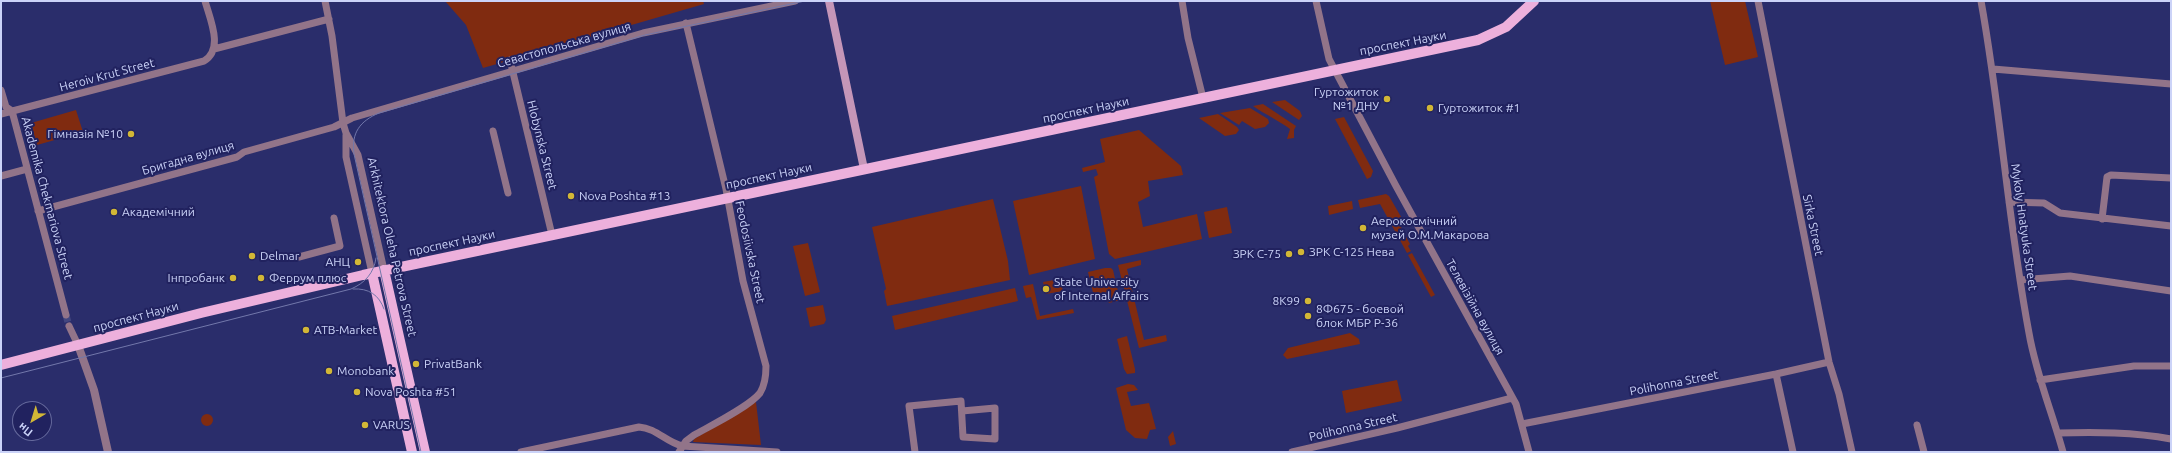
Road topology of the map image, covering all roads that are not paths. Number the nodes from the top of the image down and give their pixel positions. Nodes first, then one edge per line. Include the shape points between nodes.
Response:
1 (205, 1) edge
2 (325, 1) edge
3 (795, 1) edge
4 (829, 1) edge
5 (1182, 1) edge
6 (1316, 1) edge
7 (1534, 1) edge
8 (1758, 1) edge
9 (1981, 1) edge
10 (329, 19) junction
11 (686, 23) junction
12 (214, 49) junction
13 (510, 60) dead end
14 (1993, 69) junction
15 (1335, 70) junction
16 (513, 72) junction
17 (2171, 84) edge
18 (1, 90) edge
19 (1203, 98) junction
20 (12, 111) junction
21 (1, 114) edge
22 (343, 123) junction
23 (493, 131) dead end
24 (346, 133) junction
25 (27, 169) junction
26 (864, 169) junction
27 (1, 176) edge
28 (2171, 178) edge
29 (508, 193) dead end
30 (727, 198) junction
31 (2009, 202) junction
32 (38, 211) junction
33 (334, 218) dead end
34 (2102, 219) junction
35 (2171, 226) edge
36 (552, 235) junction
37 (299, 257) dead end
38 (384, 270) junction
39 (372, 273) junction
40 (2020, 280) junction
41 (2171, 291) edge
42 (66, 314) tunnel mouth
43 (70, 326) tunnel mouth
44 (78, 345) junction
45 (1829, 362) junction
46 (1, 365) edge
47 (2171, 366) edge
48 (1776, 374) junction
49 (2040, 380) junction
50 (1512, 398) junction
51 (962, 411) junction
52 (1522, 424) junction
53 (1917, 425) dead end
54 (2058, 433) junction
55 (2171, 438) edge
56 (680, 449) edge
57 (108, 452) edge
58 (412, 452) edge
59 (425, 452) edge
60 (521, 452) edge
61 (777, 452) edge
62 (915, 452) edge
63 (1292, 452) edge
64 (1529, 452) edge
65 (1793, 452) edge
66 (1852, 452) edge
67 (1924, 452) edge
68 (2063, 452) edge

1 - 12 street via 215,41
2 - 10 street, Arkhitektora Oleha Petrova Street
3 - 11 street, Севастопольська вулиця
4 - 26 main road
5 - 19 street
6 - 15 street, Телевізійна вулиця via 1326,49
7 - 15 main road, проспект Науки via 1506,27 1478,40
8 - 45 street, Sirka Street
9 - 14 street, Mykoly Hnatyuka Street
10 - 12 street
10 - 22 street, Arkhitektora Oleha Petrova Street
11 - 16 street, Севастопольська вулиця
11 - 30 street, Feodosiivska Street
12 - 20 street, Heroiv Krut Street via 204,61
13 - 16 street, Hlobynska Street
14 - 17 street
14 - 31 street, Mykoly Hnatyuka Street
15 - 19 main road, проспект Науки
15 - 50 street, Телевізійна вулиця
16 - 22 street, Севастопольська вулиця
16 - 36 street, Hlobynska Street
18 - 20 street, Akademika Chekmariova Street via 6,106
19 - 26 main road, проспект Науки
20 - 21 street, Heroiv Krut Street
20 - 25 street, Akademika Chekmariova Street
22 - 24 street, Arkhitektora Oleha Petrova Street
22 - 32 street, Бригадна вулиця via 244,152 237,157
23 - 29 street
24 - 38 street, Arkhitektora Oleha Petrova Street via 358,155
24 - 39 street via 346,157
25 - 27 street
25 - 32 street, Akademika Chekmariova Street
26 - 30 main road, проспект Науки
28 - 34 street via 2111,175 2106,181
30 - 36 main road, проспект Науки
30 - 56 street, Feodosiivska Street via 742,281 766,366 765,378 760,392 752,400 694,436
31 - 34 street via 2044,203 2060,213
31 - 40 street, Mykoly Hnatyuka Street
32 - 42 street, Akademika Chekmariova Street
33 - 37 street via 340,246
34 - 35 street
36 - 38 main road, проспект Науки
38 - 39 main road, проспект Науки
38 - 59 main road, Arkhitektora Oleha Petrova Street
39 - 44 main road, проспект Науки
39 - 58 main road, Arkhitektora Oleha Petrova Street
40 - 41 street via 2070,276
40 - 49 street, Mykoly Hnatyuka Street
43 - 44 street
44 - 46 main road, проспект Науки
44 - 57 street via 94,390
45 - 48 street, Polihonna Street
45 - 66 street, Sirka Street
47 - 49 street via 2134,366
48 - 52 street, Polihonna Street
48 - 65 street
49 - 54 street, Mykoly Hnatyuka Street
50 - 52 street, Телевізійна вулиця
50 - 63 street, Polihonna Street
51 - 51 street via 963,437 995,439 995,408
51 - 62 street via 961,401 909,406
52 - 64 street, Телевізійна вулиця
53 - 67 street
54 - 55 street via 2113,432
54 - 68 street, Mykoly Hnatyuka Street
56 - 60 street via 648,427 639,427
56 - 61 street

